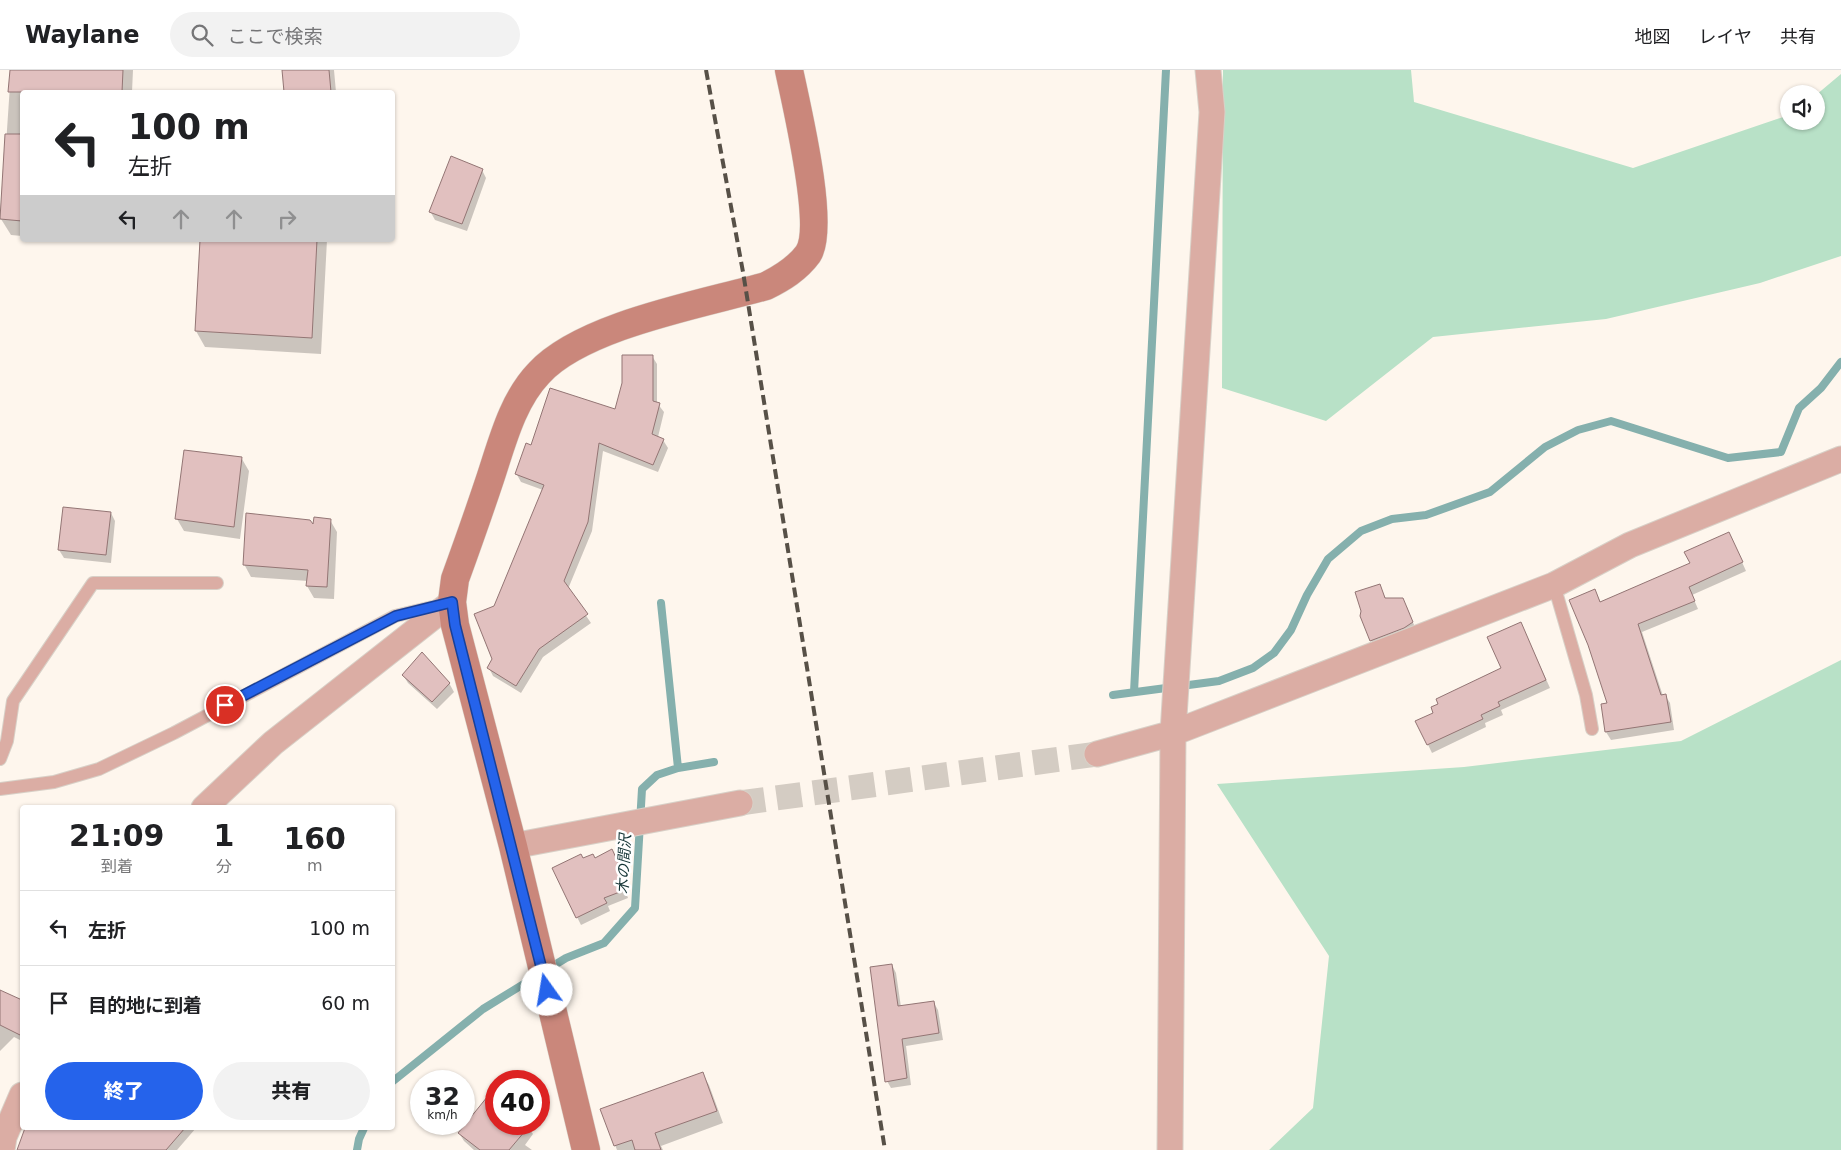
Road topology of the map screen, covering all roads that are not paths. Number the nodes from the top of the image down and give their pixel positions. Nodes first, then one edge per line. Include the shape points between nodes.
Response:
1 (789, 70) edge
2 (1208, 70) edge
3 (1841, 459) edge
4 (217, 583) dead end
5 (1554, 585) junction
6 (452, 602) junction
7 (1592, 728) dead end
8 (1173, 733) junction
9 (1097, 754) tunnel mouth
10 (0, 759) edge
11 (0, 789) edge
12 (740, 803) tunnel mouth
13 (207, 805) edge
14 (513, 846) junction
15 (20, 1101) edge
16 (2, 1150) edge
17 (586, 1150) edge
18 (1170, 1150) edge

1 - 6 street via 807,160 815,230 809,253 788,275 766,286 618,327 568,350 538,373 524,393 507,430 455,579
2 - 8 street via 1212,112
3 - 5 street via 1630,545
4 - 10 lane via 92,583 13,701 7,741
5 - 7 lane via 1586,695
5 - 8 street
6 - 11 lane via 396,616 99,769 54,782
6 - 13 street via 273,743
6 - 14 street via 455,625
8 - 9 street
8 - 18 street
12 - 14 street
14 - 17 street
15 - 16 street via 4,1137

